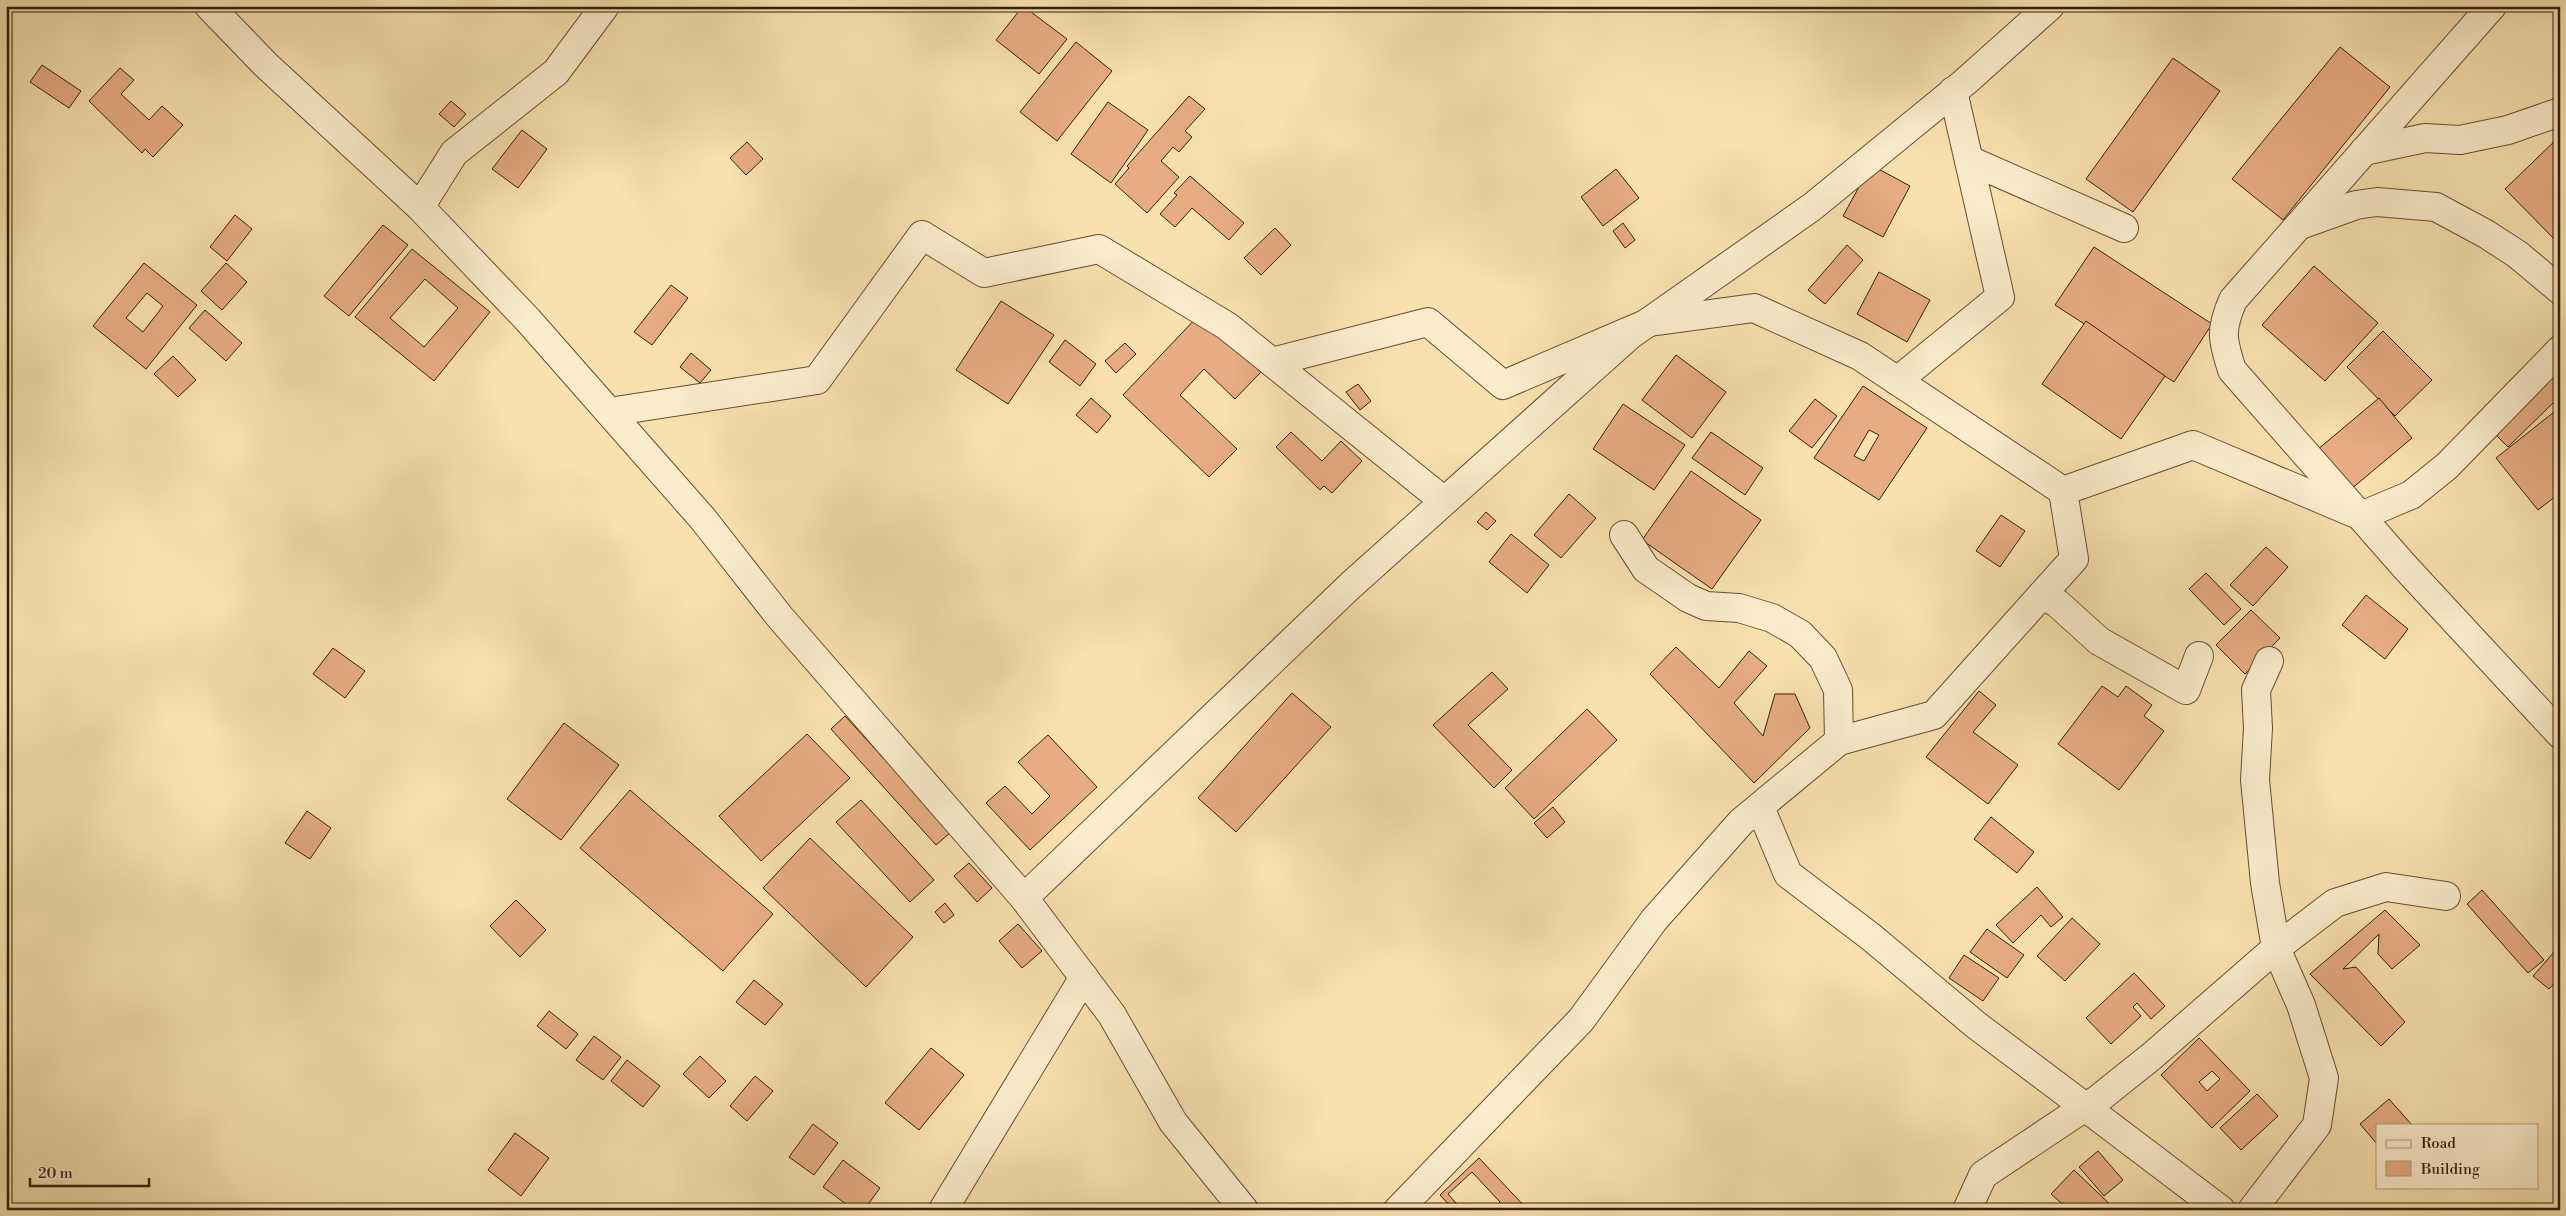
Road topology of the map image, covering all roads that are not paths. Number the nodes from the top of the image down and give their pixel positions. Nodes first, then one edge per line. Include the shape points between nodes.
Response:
1 (209, 6) edge
2 (605, 6) edge
3 (2050, 6) edge
4 (2492, 6) edge
5 (1953, 91) junction
6 (2560, 112) edge
7 (2364, 151) junction
8 (1969, 160) junction
9 (420, 207) junction
10 (2299, 225) junction
11 (2124, 228) dead end
12 (2560, 290) edge
13 (1650, 322) junction
14 (2560, 350) edge
15 (1272, 362) junction
16 (1897, 381) junction
17 (609, 412) junction
18 (2063, 491) junction
19 (1444, 501) junction
20 (2361, 516) junction
21 (1624, 535) dead end
22 (2042, 594) junction
23 (2199, 656) dead end
24 (2269, 661) dead end
25 (2560, 734) edge
26 (1839, 741) junction
27 (1760, 807) junction
28 (2446, 896) dead end
29 (1024, 898) junction
30 (2276, 948) junction
31 (1084, 977) junction
32 (2085, 1106) junction
33 (943, 1210) edge
34 (1244, 1210) edge
35 (1398, 1210) edge
36 (1967, 1210) edge
37 (2222, 1210) edge
38 (2252, 1210) edge

1 - 9 street via 266,65
2 - 9 street via 556,72 454,153
3 - 5 street
4 - 7 street
5 - 8 street
5 - 13 street via 1812,207
6 - 7 street via 2508,130 2460,140 2425,138
7 - 10 street
8 - 11 street
8 - 16 street via 2000,298
9 - 17 street via 528,320
10 - 12 street via 2356,205 2377,202 2436,207 2517,254
10 - 20 street via 2232,300 2223,323 2224,347 2232,370
13 - 15 street via 1503,385 1428,322
13 - 16 street via 1754,308 1860,356
13 - 19 street via 1630,335
14 - 20 street via 2447,466 2411,495
15 - 17 street via 1227,326 1099,249 984,273 922,235 817,380
15 - 19 street
16 - 18 street
17 - 29 street
18 - 20 street via 2193,445
18 - 22 street via 2074,559
19 - 29 street via 1351,585
20 - 25 street
21 - 26 street via 1646,569 1688,598 1706,606 1739,608 1772,618 1800,634 1823,658 1838,690
22 - 23 street via 2100,641 2186,690
22 - 26 street via 1934,715
24 - 30 street via 2256,690 2256,780 2265,883
26 - 27 street
27 - 32 street via 1788,874 1976,1025
27 - 35 street via 1741,822 1654,920 1581,1020
28 - 30 street via 2386,886 2335,903
29 - 31 street
30 - 32 street via 2152,1056
30 - 38 street via 2301,1005 2324,1078 2317,1125
31 - 33 street
31 - 34 street via 1112,1015 1173,1122
32 - 36 street via 1983,1175
32 - 37 street

